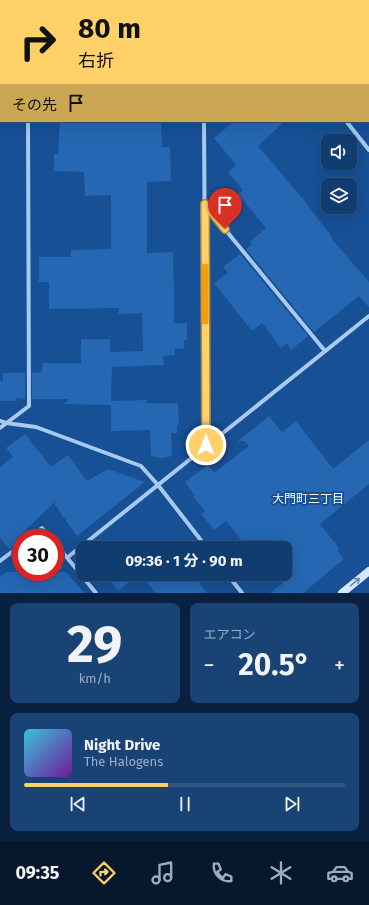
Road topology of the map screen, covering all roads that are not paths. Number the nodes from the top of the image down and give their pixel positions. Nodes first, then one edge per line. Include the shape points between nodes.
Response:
1 (28, 122) edge
2 (204, 122) edge
3 (347, 122) edge
4 (369, 150) edge
5 (205, 204) junction
6 (369, 316) edge
7 (325, 351) junction
8 (0, 421) edge
9 (6, 423) junction
10 (0, 428) edge
11 (206, 445) junction
12 (158, 485) junction
13 (202, 541) edge
14 (12, 552) edge
15 (64, 553) edge
16 (68, 557) junction
17 (0, 561) edge
18 (369, 571) edge
19 (233, 581) edge
20 (96, 593) edge
21 (242, 593) edge
22 (342, 593) edge

1 - 9 street via 29,406
2 - 5 street
3 - 4 street
5 - 7 street
5 - 11 street
6 - 7 street
7 - 11 street
8 - 9 street
9 - 10 street
9 - 12 street via 36,427 141,466
11 - 12 street
12 - 13 street
12 - 16 street
14 - 17 street
15 - 16 street
16 - 20 street
22 -> 18 street
19 - 21 street

